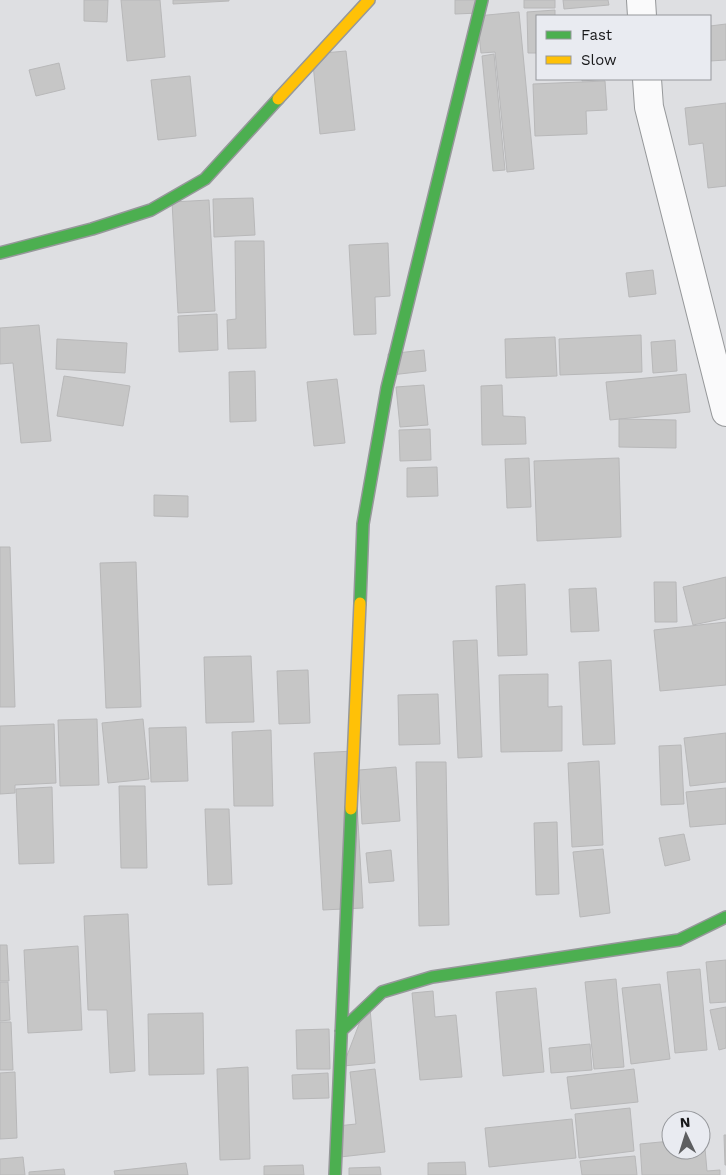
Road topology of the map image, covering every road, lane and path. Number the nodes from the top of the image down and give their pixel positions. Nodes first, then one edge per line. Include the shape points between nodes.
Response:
1 (369, 0) edge
2 (482, 0) edge
3 (641, 0) edge
4 (642, 15) edge
5 (647, 80) edge
6 (0, 253) edge
7 (726, 412) edge
8 (726, 917) edge
9 (341, 1031) junction
10 (335, 1175) edge

1 - 6 street via 205,179 151,210
2 - 9 street via 387,388 363,524
3 - 4 street
5 - 7 street via 649,107
8 - 9 street via 679,940 432,977 382,992
9 - 10 street

